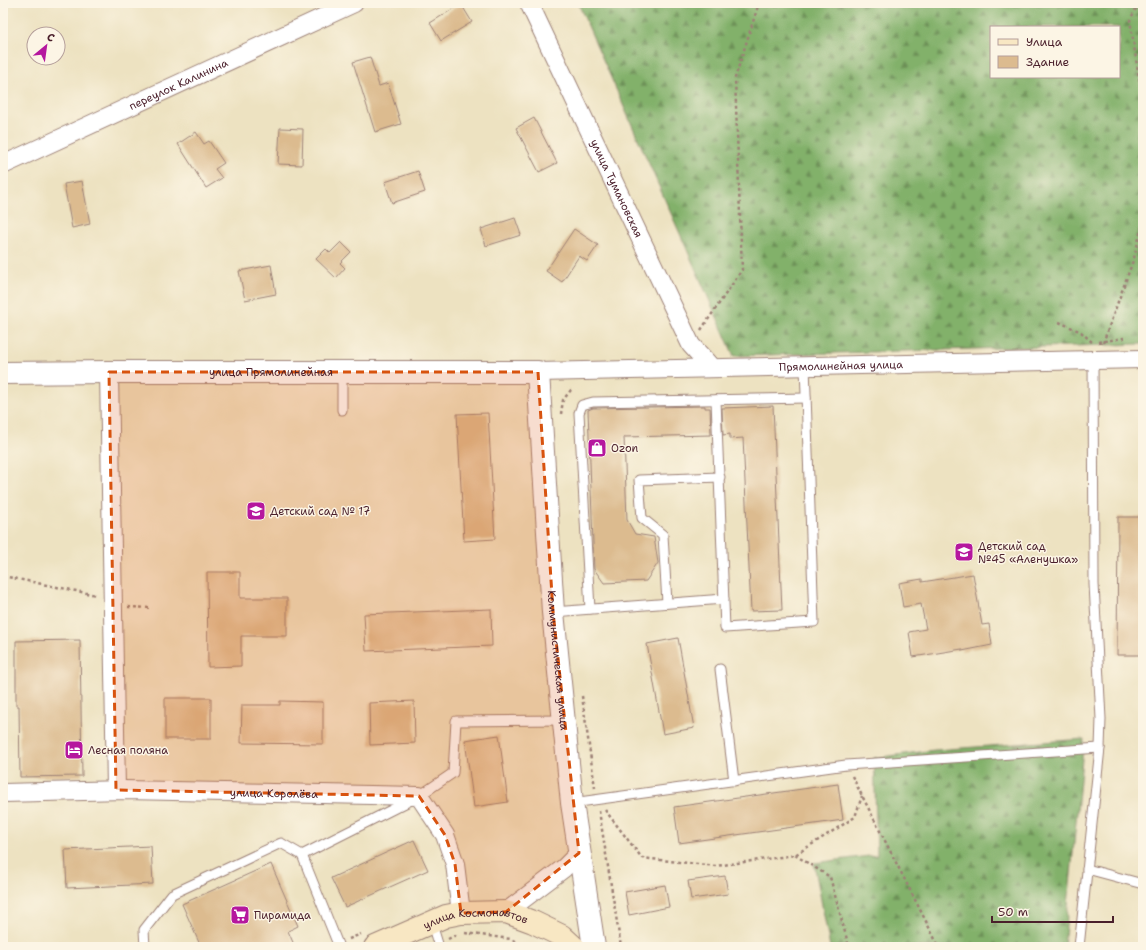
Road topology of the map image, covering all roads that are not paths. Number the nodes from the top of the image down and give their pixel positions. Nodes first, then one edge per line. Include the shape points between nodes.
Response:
1 (354, 3) edge
2 (529, 3) edge
3 (3, 165) edge
4 (1094, 355) junction
5 (1143, 359) edge
6 (805, 366) junction
7 (712, 368) junction
8 (109, 372) junction
9 (342, 372) junction
10 (538, 372) junction
11 (3, 373) edge
12 (806, 398) junction
13 (716, 400) junction
14 (342, 410) dead end
15 (720, 477) junction
16 (724, 599) junction
17 (667, 603) junction
18 (590, 609) junction
19 (553, 612) junction
20 (720, 669) dead end
21 (564, 720) junction
22 (1100, 748) junction
23 (734, 782) junction
24 (116, 790) junction
25 (3, 793) edge
26 (419, 796) junction
27 (572, 803) junction
28 (579, 853) junction
29 (302, 854) junction
30 (1087, 869) junction
31 (1143, 884) edge
32 (506, 912) junction
33 (461, 913) junction
34 (431, 921) junction
35 (438, 945) edge
36 (145, 947) edge
37 (339, 947) edge
38 (375, 947) edge
39 (574, 947) edge
40 (594, 947) edge
41 (1079, 947) edge

1 - 3 street, переулок Калинина
2 - 7 street, улица Тумановская via 691,345
4 - 5 street, Прямолинейная улица
4 - 6 street, Прямолинейная улица
4 - 22 lane via 1094,584 1101,720
6 - 7 street, Прямолинейная улица
6 - 12 lane
7 - 10 street, Прямолинейная улица
8 - 9 street, улица Прямолинейная
8 - 11 street, улица Прямолинейная
8 - 24 street
9 - 10 street, улица Прямолинейная
9 - 14 lane
10 - 19 street, Коммунистическая улица
12 - 13 lane
12 - 16 lane via 814,622 725,628
13 - 15 lane
13 - 18 lane via 593,402 582,405 579,413
15 - 16 lane
15 - 17 lane via 639,480 642,518 662,535
16 - 17 lane
17 - 18 lane
18 - 19 lane
19 - 21 street, Коммунистическая улица
20 - 23 lane
21 - 26 lane via 456,721 453,773
21 - 27 street, Коммунистическая улица
22 - 23 lane via 846,766
22 - 30 lane
23 - 27 lane
24 - 25 street, улица Королёва
24 - 26 street, улица Королёва
26 - 29 lane
26 - 33 street via 445,835 455,864
27 - 28 street, Коммунистическая улица
28 - 32 street via 564,868
28 - 40 street, Коммунистическая улица
29 - 36 lane via 281,843 172,894 144,930
29 - 37 lane
30 - 31 lane
30 - 41 lane
32 - 33 main road, улица Космонавтов
32 - 39 main road, улица Космонавтов via 539,924 562,936
33 - 34 main road, улица Космонавтов
34 - 35 lane
34 - 38 main road, улица Космонавтов

